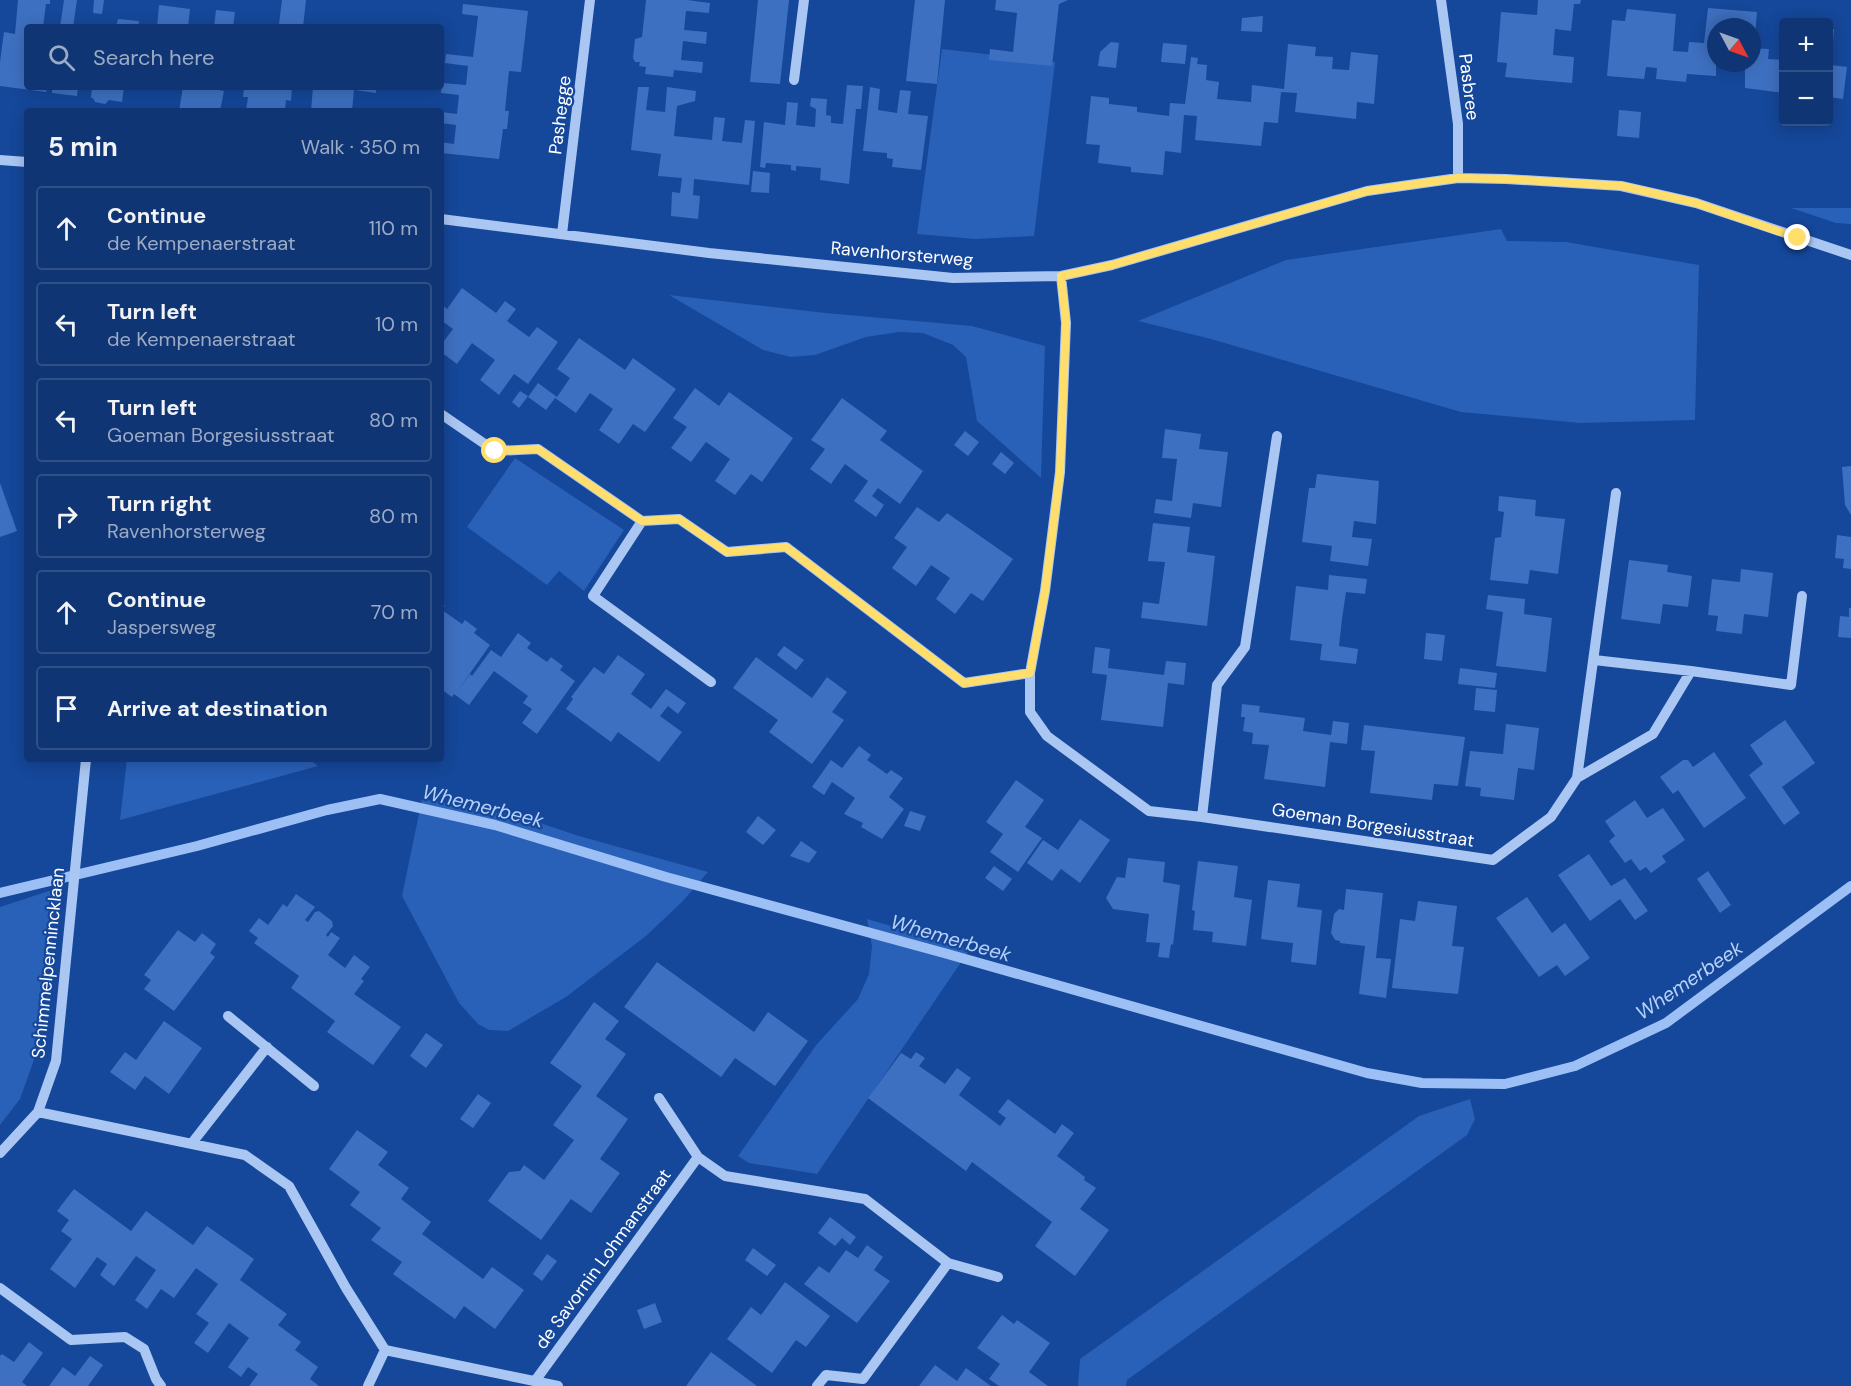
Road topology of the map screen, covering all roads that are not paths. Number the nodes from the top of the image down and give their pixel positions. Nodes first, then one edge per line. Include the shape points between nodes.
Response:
1 (590, 0) edge
2 (804, 0) edge
3 (1441, 0) edge
4 (794, 80) dead end
5 (0, 160) edge
6 (24, 162) edge
7 (1458, 178) junction
8 (444, 219) edge
9 (562, 234) junction
10 (1851, 255) edge
11 (1061, 276) junction
12 (444, 416) edge
13 (1277, 436) dead end
14 (1616, 493) dead end
15 (642, 521) junction
16 (1802, 596) dead end
17 (1594, 660) junction
18 (1691, 671) junction
19 (1030, 673) junction
20 (711, 682) dead end
21 (86, 762) edge
22 (1577, 778) junction
23 (1202, 817) junction
24 (228, 1016) dead end
25 (267, 1047) junction
26 (314, 1086) dead end
27 (659, 1098) dead end
28 (38, 1112) junction
29 (192, 1143) junction
30 (0, 1153) edge
31 (698, 1157) junction
32 (948, 1263) junction
33 (998, 1278) dead end
34 (0, 1288) edge
35 (385, 1350) junction
36 (535, 1381) junction
37 (161, 1386) edge
38 (368, 1386) edge
39 (558, 1386) edge
40 (817, 1386) edge

1 - 9 street, Pashegge
2 - 4 street
3 - 7 street, Pasbree via 1458,124
5 - 6 street
7 - 10 street, Ravenhorsterweg via 1622,186 1696,203
7 - 11 street, Ravenhorsterweg via 1367,191 1112,265
8 - 9 street, Ravenhorsterweg
9 - 11 street, Ravenhorsterweg via 953,278
11 - 19 street, Goeman Borgesiusstraat via 1066,322 1060,472
12 - 15 street via 495,451 538,449
13 - 23 street via 1245,648 1217,685
14 - 17 street, Goeman Borgesiusstraat
15 - 19 street via 679,519 727,552 786,547 964,683
15 - 20 street via 593,597
16 - 18 street via 1791,685
17 - 18 street
17 - 22 street, Goeman Borgesiusstraat
18 - 22 street, Goeman Borgesiusstraat via 1653,734
19 - 23 street, Goeman Borgesiusstraat via 1030,712 1047,736 1149,811
21 - 28 street, Schimmelpennincklaan via 56,1061
22 - 23 street, Goeman Borgesiusstraat via 1551,817 1493,860
24 - 25 street
25 - 26 street
25 - 29 street
27 - 31 street
28 - 29 street
28 - 30 street, Schimmelpennincklaan
29 - 35 street via 245,1155 289,1186
31 - 32 street via 725,1176 865,1199
31 - 36 street, de Savornin Lohmanstraat
32 - 33 street
32 - 40 street via 863,1379 826,1375
34 - 37 street via 71,1340 125,1337 144,1348
35 - 36 street
35 - 38 street
36 - 39 street

